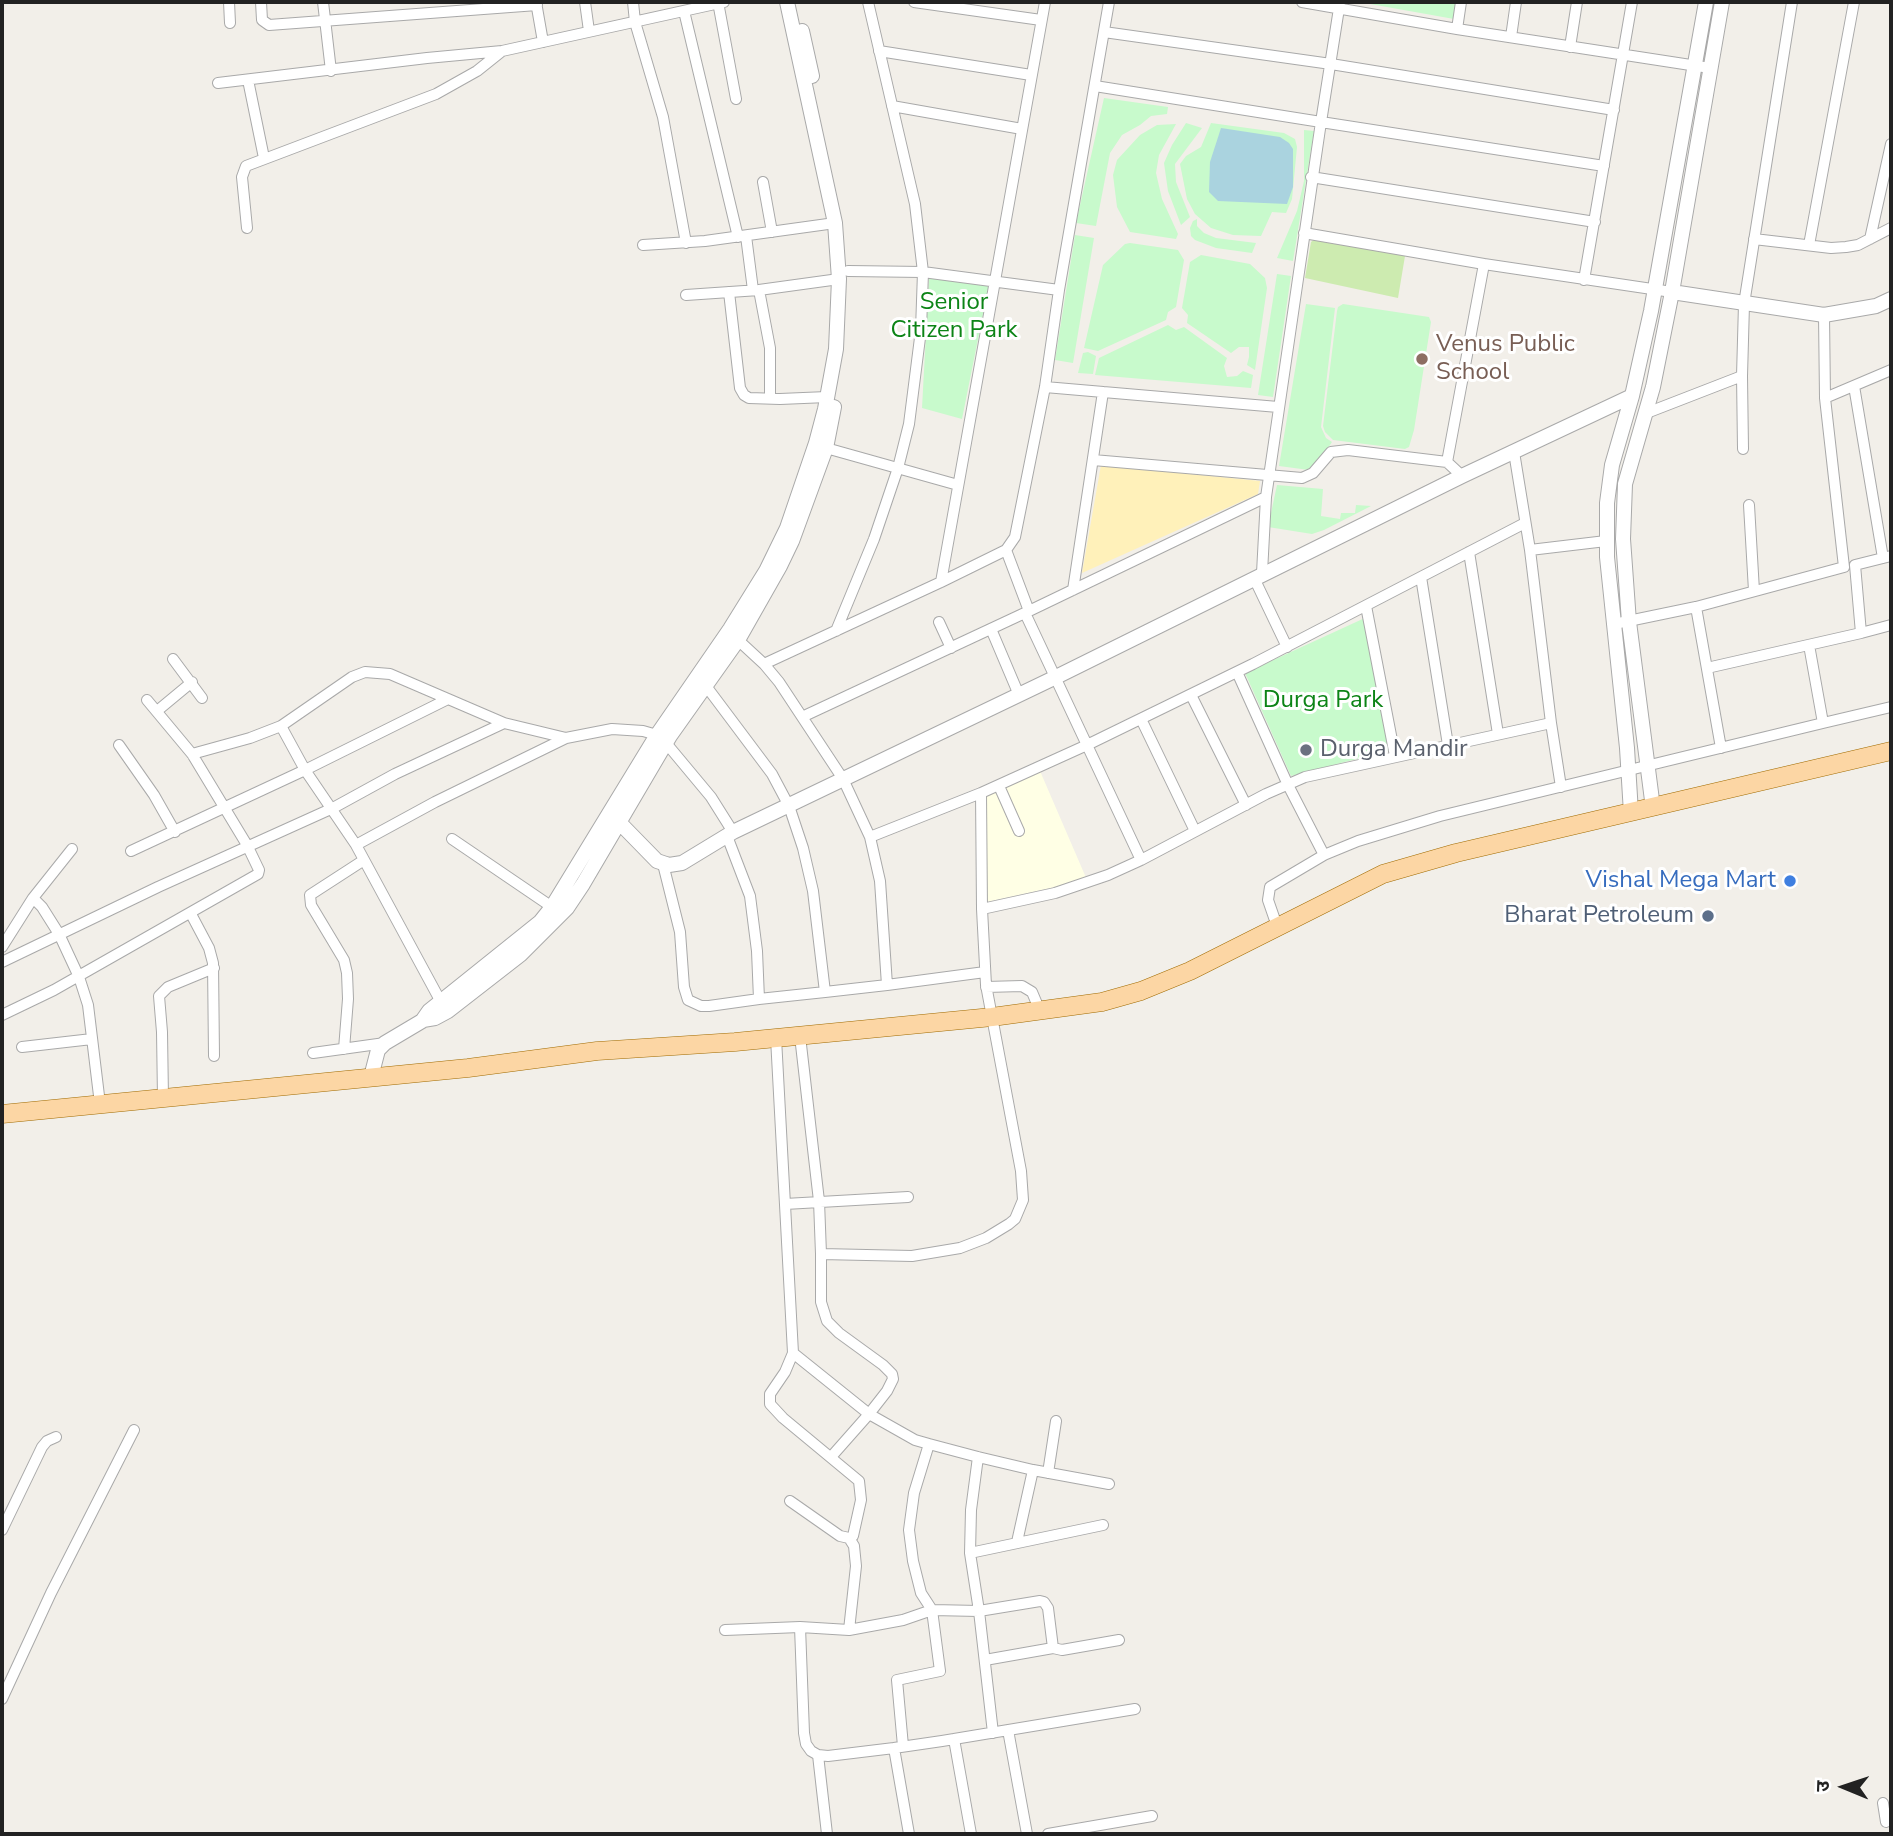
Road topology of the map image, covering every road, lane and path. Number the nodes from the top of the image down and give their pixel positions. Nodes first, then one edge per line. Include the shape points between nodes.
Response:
1 (229, 2) edge
2 (261, 2) edge
3 (323, 2) edge
4 (585, 2) edge
5 (633, 2) edge
6 (720, 2) edge
7 (787, 2) edge
8 (796, 2) edge
9 (868, 2) edge
10 (914, 2) edge
11 (1045, 2) edge
12 (1109, 2) edge
13 (1302, 2) edge
14 (1461, 2) edge
15 (1516, 2) edge
16 (1577, 2) edge
17 (1632, 2) edge
18 (1706, 2) edge
19 (1722, 2) edge
20 (1792, 2) edge
21 (1854, 2) edge
22 (536, 3) edge
23 (1340, 4) edge
24 (677, 8) edge
25 (1041, 20) junction
26 (325, 21) junction
27 (635, 22) junction
28 (230, 23) dead end
29 (1457, 29) junction
30 (589, 31) junction
31 (1104, 32) junction
32 (1511, 37) junction
33 (543, 41) junction
34 (1570, 47) junction
35 (502, 51) junction
36 (879, 51) junction
37 (1623, 55) junction
38 (1331, 64) junction
39 (1694, 65) junction
40 (1710, 68) junction
41 (331, 71) junction
42 (1031, 75) junction
43 (248, 80) junction
44 (218, 83) dead end
45 (1095, 86) junction
46 (736, 99) dead end
47 (892, 106) junction
48 (1614, 110) junction
49 (1321, 122) junction
50 (1022, 129) junction
51 (1891, 144) edge
52 (264, 158) junction
53 (1604, 166) junction
54 (1311, 177) junction
55 (763, 182) dead end
56 (1595, 222) junction
57 (835, 223) junction
58 (247, 228) dead end
59 (1891, 228) edge
60 (772, 232) junction
61 (1304, 233) junction
62 (742, 236) junction
63 (1754, 239) junction
64 (1870, 239) junction
65 (686, 243) junction
66 (643, 245) dead end
67 (1809, 245) junction
68 (1485, 264) junction
69 (923, 272) junction
70 (844, 275) junction
71 (1584, 280) junction
72 (995, 281) junction
73 (1655, 289) junction
74 (756, 290) junction
75 (1059, 290) junction
76 (729, 292) junction
77 (1672, 292) junction
78 (686, 295) dead end
79 (1891, 299) edge
80 (1744, 304) junction
81 (1824, 315) junction
82 (1891, 370) edge
83 (1742, 376) junction
84 (1853, 386) junction
85 (1045, 387) junction
86 (1653, 387) junction
87 (1103, 392) junction
88 (1632, 396) junction
89 (827, 397) junction
90 (770, 398) junction
91 (1825, 398) junction
92 (1278, 407) junction
93 (1644, 414) junction
94 (826, 448) junction
95 (1743, 449) dead end
96 (1514, 452) junction
97 (1093, 460) junction
98 (1447, 462) junction
99 (898, 468) junction
100 (1268, 476) junction
101 (1462, 476) junction
102 (958, 485) junction
103 (1266, 497) junction
104 (1749, 505) dead end
105 (1525, 523) junction
106 (1606, 541) junction
107 (1006, 550) junction
108 (1530, 550) junction
109 (1469, 552) junction
110 (1887, 557) edge
111 (1850, 566) junction
112 (1258, 575) junction
113 (1421, 577) junction
114 (941, 582) junction
115 (1073, 590) junction
116 (1754, 591) junction
117 (1366, 606) junction
118 (1696, 607) junction
119 (1027, 612) junction
120 (939, 622) dead end
121 (1629, 622) junction
122 (1614, 624) junction
123 (1891, 625) edge
124 (991, 629) junction
125 (836, 631) junction
126 (1861, 633) junction
127 (738, 640) junction
128 (1809, 645) junction
129 (1287, 647) junction
130 (950, 648) junction
131 (173, 659) dead end
132 (764, 664) junction
133 (1707, 667) junction
134 (1237, 672) junction
135 (1054, 678) junction
136 (192, 682) junction
137 (706, 686) junction
138 (1019, 695) junction
139 (1191, 695) junction
140 (201, 698) dead end
141 (448, 699) junction
142 (147, 700) dead end
143 (1891, 707) edge
144 (157, 711) junction
145 (802, 717) junction
146 (1142, 719) junction
147 (504, 723) junction
148 (1551, 723) junction
149 (1823, 723) junction
150 (281, 726) junction
151 (1498, 734) junction
152 (566, 738) junction
153 (661, 739) junction
154 (1087, 745) junction
155 (1448, 745) junction
156 (119, 746) dead end
157 (1721, 748) junction
158 (1891, 751) edge
159 (192, 754) junction
160 (1395, 756) junction
161 (1647, 767) junction
162 (305, 770) junction
163 (1628, 771) junction
164 (843, 779) junction
165 (1288, 785) junction
166 (999, 786) junction
167 (1561, 788) junction
168 (981, 793) junction
169 (1246, 805) junction
170 (789, 806) junction
171 (333, 807) junction
172 (225, 808) junction
173 (1653, 808) junction
174 (1631, 813) junction
175 (615, 818) junction
176 (1019, 831) dead end
177 (1195, 831) junction
178 (175, 832) junction
179 (730, 834) junction
180 (870, 837) junction
181 (452, 839) dead end
182 (247, 845) junction
183 (356, 845) junction
184 (72, 849) dead end
185 (131, 851) dead end
186 (1324, 855) junction
187 (364, 860) junction
188 (1142, 860) junction
189 (663, 864) junction
190 (33, 898) junction
191 (552, 907) junction
192 (982, 909) junction
193 (191, 914) junction
194 (1277, 926) junction
195 (60, 934) junction
196 (2, 947) edge
197 (2, 962) edge
198 (214, 968) junction
199 (985, 972) junction
200 (79, 977) junction
201 (887, 985) junction
202 (986, 987) junction
203 (825, 992) junction
204 (759, 999) junction
205 (441, 1002) junction
206 (1040, 1011) junction
207 (2, 1015) edge
208 (992, 1017) junction
209 (422, 1021) junction
210 (800, 1035) junction
211 (776, 1038) junction
212 (92, 1039) junction
213 (385, 1043) junction
214 (22, 1047) dead end
215 (344, 1049) junction
216 (313, 1053) dead end
217 (214, 1056) dead end
218 (371, 1077) junction
219 (163, 1098) junction
220 (100, 1104) junction
221 (2, 1114) edge
222 (908, 1197) dead end
223 (819, 1200) junction
224 (785, 1203) junction
225 (821, 1254) junction
226 (793, 1353) junction
227 (869, 1414) junction
228 (1056, 1421) dead end
229 (134, 1430) dead end
230 (56, 1437) dead end
231 (929, 1444) junction
232 (831, 1457) junction
233 (978, 1457) junction
234 (1033, 1470) junction
235 (1048, 1473) junction
236 (1110, 1484) dead end
237 (790, 1502) dead end
238 (1103, 1525) dead end
239 (2, 1530) edge
240 (849, 1538) junction
241 (1017, 1542) junction
242 (970, 1553) junction
243 (932, 1610) junction
244 (979, 1611) junction
245 (800, 1627) junction
246 (725, 1630) dead end
247 (849, 1630) junction
248 (1119, 1640) dead end
249 (1053, 1648) junction
250 (985, 1660) junction
251 (2, 1699) edge
252 (1135, 1709) dead end
253 (1008, 1730) junction
254 (993, 1732) junction
255 (954, 1739) junction
256 (898, 1747) junction
257 (818, 1755) junction
258 (1883, 1803) dead end
259 (1152, 1816) dead end
260 (1886, 1822) dead end
261 (827, 1834) edge
262 (909, 1834) edge
263 (971, 1834) edge
264 (1027, 1834) edge
265 (1048, 1834) edge

1 - 28 street
2 - 26 street via 264,24
3 - 26 street
4 - 30 street
5 - 27 street
6 - 24 street
6 - 46 street
7 - 57 street
8 - 70 street via 842,219
9 - 36 street
10 - 25 street
11 - 25 street
12 - 31 street
13 - 23 street
14 - 29 street
15 - 32 street
16 - 34 street
17 - 37 street
18 - 39 street
19 - 40 street
20 - 63 street
21 - 67 street
22 - 26 street
22 - 33 street
23 - 29 street
23 - 38 street
24 - 27 street
24 - 62 street
25 - 42 street
26 - 41 street
27 - 30 street
27 - 65 street via 663,117
29 - 32 street
30 - 33 street
31 - 38 street
31 - 45 street
32 - 34 street
33 - 35 street
34 - 37 street
35 - 41 street
35 - 52 street via 436,94
36 - 42 street
36 - 47 street
37 - 39 street
37 - 48 street
38 - 48 street
38 - 49 street
39 - 40 street
39 - 73 street
40 - 77 street
41 - 43 street
42 - 50 street
43 - 44 street
43 - 52 street
45 - 49 street
45 - 75 street
47 - 50 street
47 - 69 street via 915,204
48 - 53 street
49 - 53 street
49 - 54 street
50 - 72 street
51 - 64 street
52 - 58 street via 243,169
53 - 56 street
54 - 56 street
54 - 61 street
55 - 60 street
56 - 71 street
57 - 60 street
57 - 70 street
59 - 64 street
60 - 62 street
61 - 68 street
61 - 92 street
62 - 65 street
62 - 74 street
63 - 67 street
63 - 80 street
64 - 67 street via 1846,247
65 - 66 street
68 - 71 street
68 - 98 street
69 - 70 street
69 - 72 street
69 - 99 street via 916,375
70 - 74 street
70 - 89 street
70 - 94 street via 844,353
71 - 73 street
72 - 75 street
72 - 102 street
73 - 77 street
73 - 88 street
74 - 76 street
74 - 90 street via 770,348
75 - 85 street
76 - 78 street
76 - 90 street via 740,388 750,398
77 - 80 street
77 - 86 street
79 - 81 street
80 - 81 street
80 - 83 street
81 - 91 street
82 - 84 street
83 - 93 street
83 - 95 street
84 - 91 street
84 - 110 street
85 - 87 street
85 - 107 street via 1015,537
86 - 88 street
86 - 93 street
87 - 92 street
87 - 97 street
88 - 96 street
88 - 106 street via 1612,465
89 - 90 street
89 - 153 street via 791,517 771,560
91 - 111 street
92 - 100 street
93 - 121 street via 1623,508
94 - 99 street
94 - 127 street via 792,541
96 - 101 street
96 - 105 street
97 - 100 street
97 - 115 street
98 - 100 street via 1338,450 1324,457 1307,477
98 - 101 street
99 - 102 street
99 - 125 street
100 - 103 street
101 - 112 street
102 - 114 street
103 - 112 street
103 - 115 street
104 - 116 street
105 - 108 street
105 - 109 street
106 - 108 street
106 - 122 street
107 - 114 street
107 - 119 street
108 - 148 street
109 - 113 street
109 - 151 street
110 - 111 street
111 - 116 street
111 - 126 street
112 - 129 street
112 - 135 street
113 - 117 street
113 - 155 street
114 - 125 street
115 - 119 street
116 - 118 street
117 - 129 street
117 - 160 street
118 - 121 street
118 - 133 street
119 - 124 street
119 - 135 street
120 - 130 street
121 - 122 street
121 - 161 street
122 - 163 street
123 - 126 street
124 - 130 street
124 - 138 street
125 - 132 street
126 - 128 street
127 - 132 street
127 - 137 street
128 - 133 street
128 - 149 street
129 - 134 street
130 - 145 street
131 - 136 street
132 - 145 street
133 - 157 street
134 - 139 street
134 - 165 street
135 - 138 street
135 - 154 street
136 - 140 street
136 - 144 street
137 - 153 street
137 - 170 street via 764,762
138 - 164 street
139 - 146 street
139 - 169 street
141 - 147 street
141 - 150 street via 390,674 365,672
141 - 162 street
142 - 144 street
143 - 149 street
144 - 159 street
145 - 164 street
146 - 154 street
146 - 177 street
147 - 152 street
147 - 171 street
148 - 151 street
148 - 167 street
149 - 157 street
150 - 159 street
150 - 162 street
151 - 155 street
152 - 153 street via 612,729 643,731
152 - 183 street
153 - 175 street
153 - 179 street via 711,797
154 - 166 street
154 - 188 street
155 - 160 street
156 - 178 street
157 - 161 street
158 - 173 main road
159 - 172 street
160 - 165 street
161 - 163 street
161 - 173 street
162 - 171 street
162 - 172 street
163 - 167 street
163 - 174 street
164 - 170 street
164 - 180 street
165 - 169 street
165 - 186 street
166 - 168 street
166 - 176 street
167 - 186 street via 1393,829
168 - 180 street
168 - 192 street
169 - 177 street
170 - 179 street
170 - 203 street via 813,891
171 - 182 street
171 - 183 street
172 - 178 street
172 - 182 street
173 - 174 main road
174 - 194 main road via 1383,874
175 - 189 street
175 - 191 street
175 - 209 street via 567,908 546,932 479,989
177 - 188 street
178 - 185 street
179 - 189 street via 682,863
179 - 204 street via 750,896
180 - 201 street via 880,881
181 - 191 street
182 - 193 street via 259,870 256,877
182 - 195 street
183 - 187 street
184 - 190 street
186 - 194 street via 1270,887 1268,900
187 - 205 street
187 - 215 street via 310,895 347,973
188 - 192 street via 1082,886
189 - 204 street via 678,920 688,1000 709,1006
190 - 195 street
190 - 196 street
191 - 205 street
192 - 199 street
193 - 198 street
193 - 200 street
194 - 206 main road via 1141,991
195 - 197 street
195 - 200 street
198 - 217 street
198 - 219 street via 168,987 159,996
199 - 201 street
199 - 202 street
200 - 207 street
200 - 212 street
201 - 203 street
202 - 206 street via 1022,986 1032,992
202 - 208 street
203 - 204 street
205 - 209 street
206 - 208 main road
208 - 210 main road
208 - 225 street via 1021,1171 1023,1200 1015,1219 986,1238 945,1251
209 - 213 street
210 - 211 main road
210 - 223 street
211 - 218 main road via 597,1051
211 - 224 street
212 - 214 street
212 - 220 street
213 - 215 street
213 - 218 street
215 - 216 street
218 - 219 main road
219 - 220 main road
220 - 221 main road
222 - 223 street
223 - 224 street
223 - 225 street
224 - 226 street
225 - 227 street via 821,1302 827,1321 892,1374 891,1385
226 - 227 street
226 - 232 street via 769,1394 770,1404
227 - 231 street
227 - 232 street
228 - 235 street
229 - 251 street
230 - 239 street via 42,1447
231 - 233 street
231 - 243 street via 914,1493 909,1530 921,1592
232 - 240 street via 862,1487 855,1533
233 - 234 street
233 - 242 street
234 - 235 street
234 - 241 street
235 - 236 street
237 - 240 street
238 - 241 street
240 - 247 street via 856,1566
241 - 242 street
242 - 244 street
243 - 244 street
243 - 247 street
243 - 256 street via 940,1671 897,1680
244 - 249 street via 1044,1602
244 - 250 street
245 - 246 street
245 - 247 street
245 - 257 street via 804,1733 806,1744
248 - 249 street
249 - 250 street
250 - 254 street
252 - 253 street
253 - 254 street
253 - 264 street
254 - 255 street
255 - 256 street
255 - 263 street
256 - 257 street
256 - 262 street
257 - 261 street
258 - 260 street
259 - 265 street

